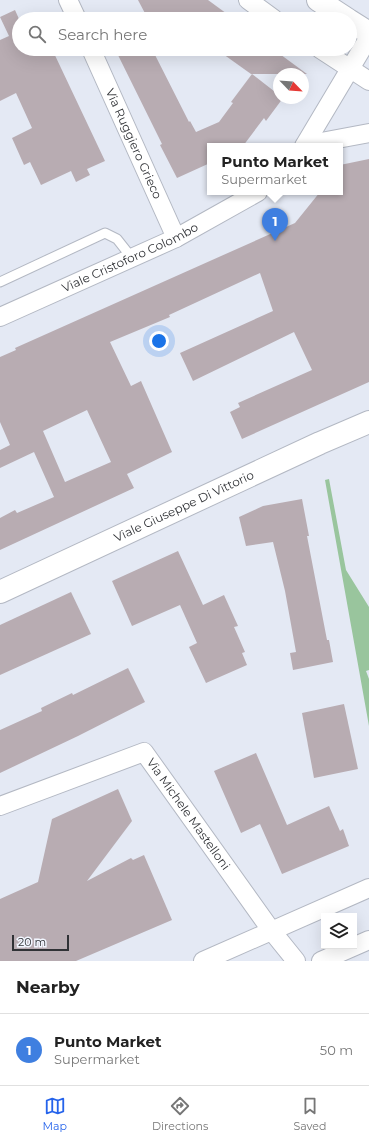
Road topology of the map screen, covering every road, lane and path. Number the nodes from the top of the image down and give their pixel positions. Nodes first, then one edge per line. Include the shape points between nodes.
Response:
1 (68, 0) edge
2 (248, 0) edge
3 (318, 0) edge
4 (74, 12) edge
5 (264, 12) edge
6 (336, 12) edge
7 (357, 25) edge
8 (369, 33) edge
9 (369, 37) edge
10 (94, 56) edge
11 (331, 56) edge
12 (351, 69) junction
13 (369, 81) edge
14 (369, 134) edge
15 (305, 143) edge
16 (316, 143) edge
17 (253, 195) edge
18 (176, 238) junction
19 (132, 258) junction
20 (0, 282) edge
21 (0, 317) edge
22 (369, 422) edge
23 (0, 592) edge
24 (0, 806) edge
25 (369, 888) edge
26 (271, 930) junction
27 (369, 940) edge
28 (203, 961) edge
29 (296, 961) edge
30 (321, 961) edge

1 - 4 street
2 - 5 street
3 - 6 street
7 - 8 street
9 - 12 street
10 - 18 street, Via Ruggiero Grieco
11 - 12 street
12 - 13 street
12 - 15 street
14 - 16 street
17 - 18 street, Viale Cristoforo Colombo
18 - 19 street, Viale Cristoforo Colombo
19 - 20 lane via 117,239 105,233
19 - 21 street, Viale Cristoforo Colombo
22 - 23 street, Viale Giuseppe Di Vittorio
24 - 26 street, Via Michele Mastelloni via 144,752
25 - 26 street
26 - 28 street
26 - 29 street, Via Michele Mastelloni
27 - 30 street

